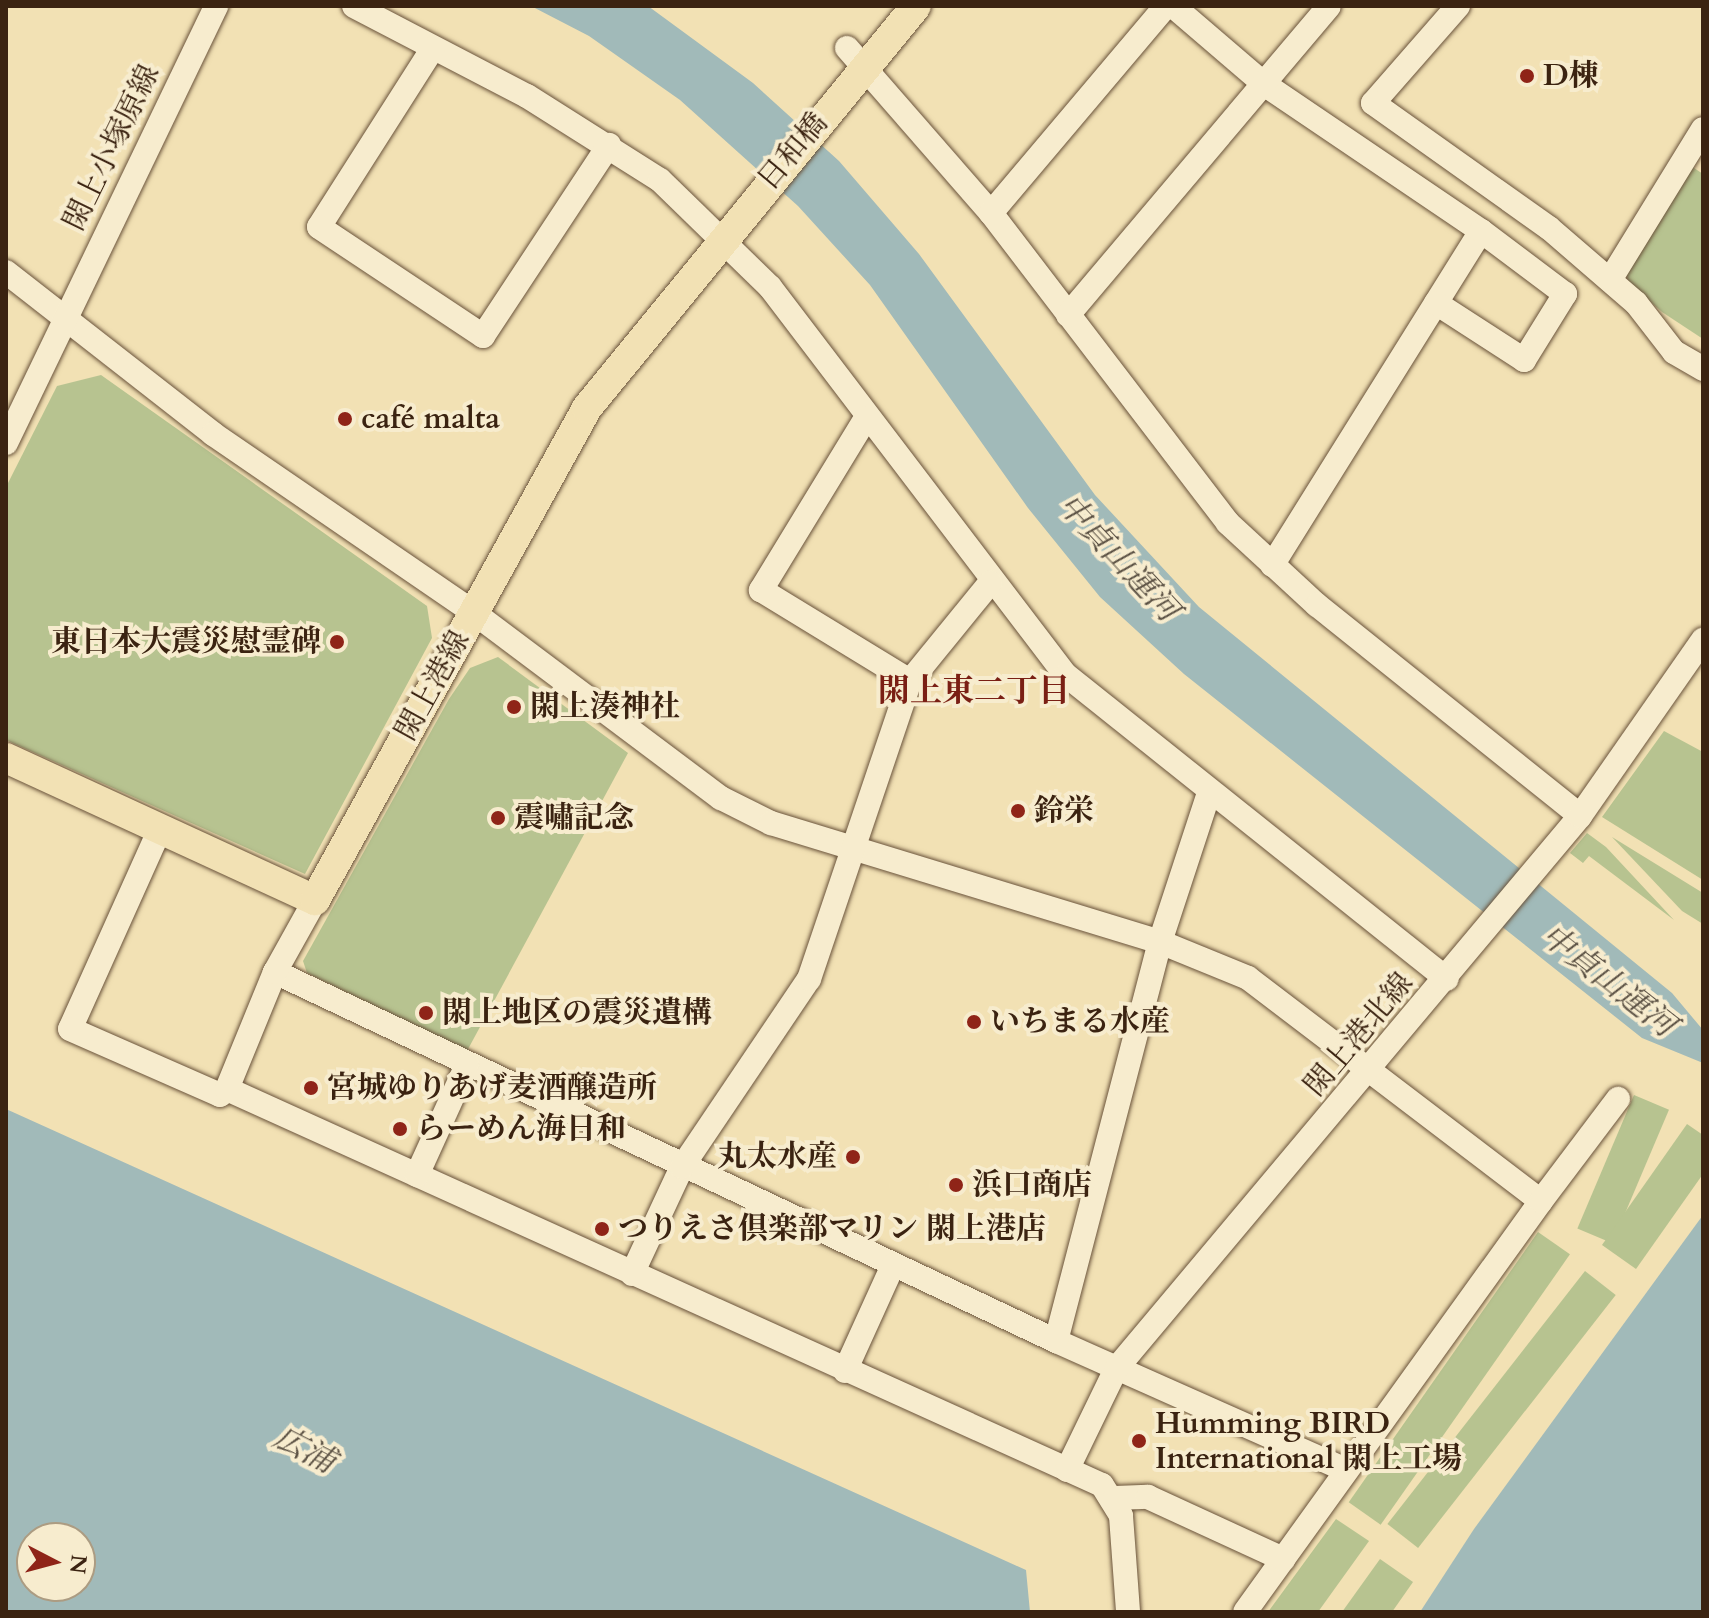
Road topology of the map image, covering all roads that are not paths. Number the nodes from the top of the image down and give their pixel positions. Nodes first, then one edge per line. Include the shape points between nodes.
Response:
1 (216, 6) edge
2 (354, 6) edge
3 (916, 6) edge
4 (1166, 6) edge
5 (1173, 6) edge
6 (1329, 6) edge
7 (1458, 6) edge
8 (433, 48) junction
9 (856, 57) junction
10 (1264, 84) junction
11 (1700, 140) edge
12 (609, 145) junction
13 (753, 200) joint
14 (991, 213) junction
15 (1481, 231) junction
16 (721, 239) junction
17 (6, 272) edge
18 (1610, 280) junction
19 (1436, 303) junction
20 (1068, 315) junction
21 (65, 318) junction
22 (1703, 369) edge
23 (866, 418) junction
24 (6, 443) edge
25 (1272, 565) junction
26 (990, 583) junction
27 (473, 612) junction
28 (1703, 640) edge
29 (910, 681) junction
30 (6, 758) edge
31 (1209, 793) junction
32 (1580, 816) junction
33 (160, 829) junction
34 (852, 848) junction
35 (315, 900) junction
36 (1160, 942) junction
37 (275, 972) junction
38 (1447, 979) junction
39 (467, 1065) junction
40 (1373, 1069) junction
41 (227, 1089) junction
42 (1618, 1099) dead end
43 (682, 1167) junction
44 (417, 1175) junction
45 (1541, 1201) junction
46 (893, 1265) junction
47 (632, 1274) junction
48 (1056, 1341) junction
49 (1116, 1369) junction
50 (845, 1371) junction
51 (1067, 1470) junction
52 (1346, 1470) junction
53 (1115, 1498) junction
54 (1283, 1559) junction
55 (1128, 1612) edge
56 (1245, 1612) edge

1 - 21 street, 閖上小塚原線
2 - 8 street
3 - 9 main road
4 - 14 street
5 - 10 street
6 - 10 street
7 - 18 street via 1373,103
8 - 12 street
8 - 12 street via 319,227 483,336
9 - 13 main road, 日和橋 via 833,103
9 - 14 street
10 - 15 street
10 - 20 street
11 - 18 street
12 - 16 street via 660,180
13 - 16 main road, 閖上港線
14 - 20 street
15 - 19 street
15 - 19 street via 1565,294 1524,360
16 - 23 street via 770,287
16 - 27 main road, 閖上港線 via 587,408
17 - 21 street
18 - 22 street via 1674,352
19 - 25 street
20 - 25 street via 1190,478
21 - 24 street, 閖上小塚原線
21 - 27 street via 213,434
23 - 26 street
23 - 29 street via 761,590
25 - 32 street
26 - 29 street
26 - 31 street via 1066,675
27 - 34 street via 721,798
27 - 35 main road, 閖上港線
28 - 32 street, 閖上港北線
29 - 34 street
30 - 33 main road
31 - 36 street
31 - 38 street
32 - 38 street, 閖上港北線
33 - 35 main road
33 - 41 street via 70,1029 220,1095
34 - 36 street
34 - 43 street via 809,979
35 - 37 street
36 - 40 street via 1286,1000
36 - 48 street
37 - 39 street
37 - 41 street
38 - 40 street, 閖上港北線
39 - 43 street
39 - 44 street
40 - 45 street
40 - 49 street, 閖上港北線
41 - 44 street
42 - 45 street
43 - 46 street
43 - 47 street
44 - 47 street
45 - 52 street
46 - 48 street
46 - 50 street
47 - 50 street
48 - 49 street
49 - 51 street, 閖上港北線
49 - 52 street
50 - 51 street
51 - 53 street
52 - 54 street
53 - 54 street via 1148,1497
53 - 55 street
54 - 56 street

